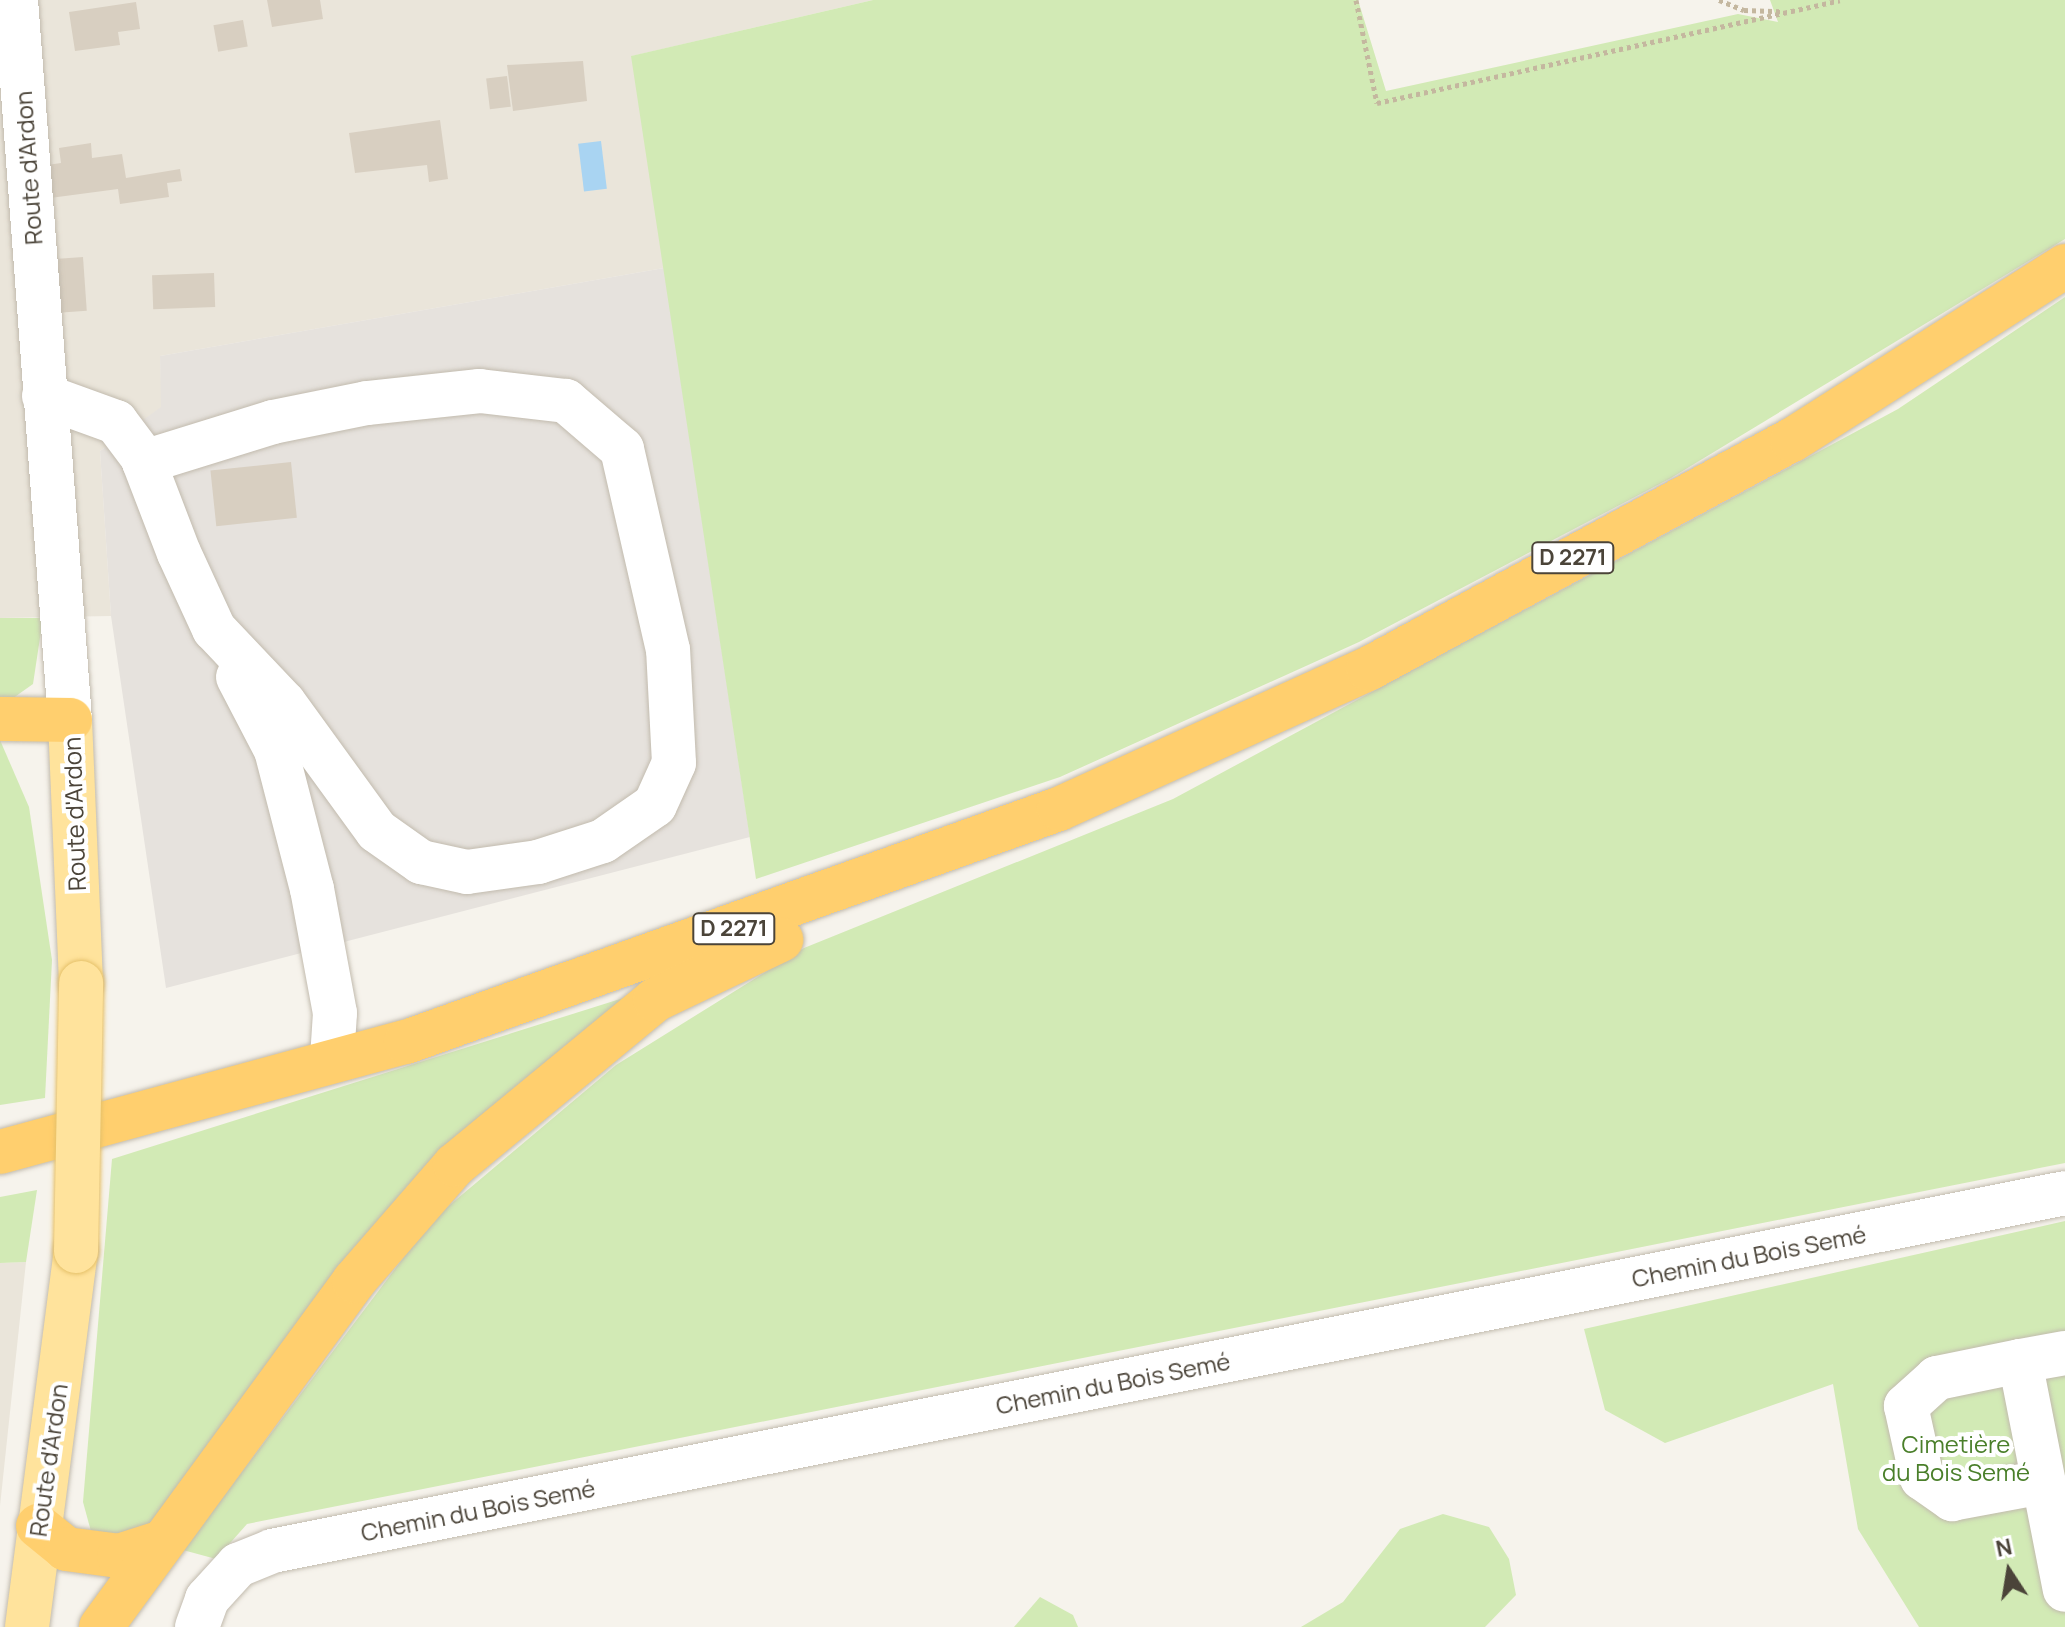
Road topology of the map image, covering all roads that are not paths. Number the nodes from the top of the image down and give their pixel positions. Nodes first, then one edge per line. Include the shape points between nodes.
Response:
1 (16, 0) edge
2 (12, 98) edge
3 (2065, 266) edge
4 (44, 396) junction
5 (144, 462) junction
6 (214, 629) junction
7 (0, 719) edge
8 (70, 720) junction
9 (1059, 809) junction
10 (406, 1042) junction
11 (332, 1058) junction
12 (0, 1124) edge
13 (0, 1152) edge
14 (2065, 1193) edge
15 (2065, 1353) edge
16 (2020, 1361) junction
17 (2043, 1482) junction
18 (38, 1526) junction
19 (162, 1542) junction
20 (2065, 1590) edge
21 (27, 1627) edge
22 (101, 1627) edge
23 (197, 1627) edge

1 - 2 street, Route d'Ardon
2 - 4 street, Route d'Ardon
3 - 9 highway, D 2271 via 1738,470 1368,669
4 - 5 street via 116,422
4 - 8 street, Route d'Ardon
5 - 6 street
5 - 6 street via 273,422 367,403 480,391 566,401 622,449 668,650 674,763 655,805 603,841 538,862 467,872 421,862 377,831 284,703
6 - 11 street via 276,750 332,998
7 - 8 highway
8 - 18 main road, Route d'Ardon, bridge via 81,983 76,1251
9 - 10 highway, D 2271
9 - 19 highway via 944,872 655,1000 538,1090 455,1165 354,1281
10 - 11 highway
10 - 13 highway, D 2271
11 - 12 highway
14 - 23 street, Chemin du Bois Semé via 272,1551 238,1565 207,1599
15 - 16 street
16 - 17 street
16 - 17 street via 1937,1378 1906,1406 1922,1478 1952,1499
17 - 20 street
18 - 19 highway via 66,1549 119,1556
18 - 21 main road, Route d'Ardon
19 - 22 highway

